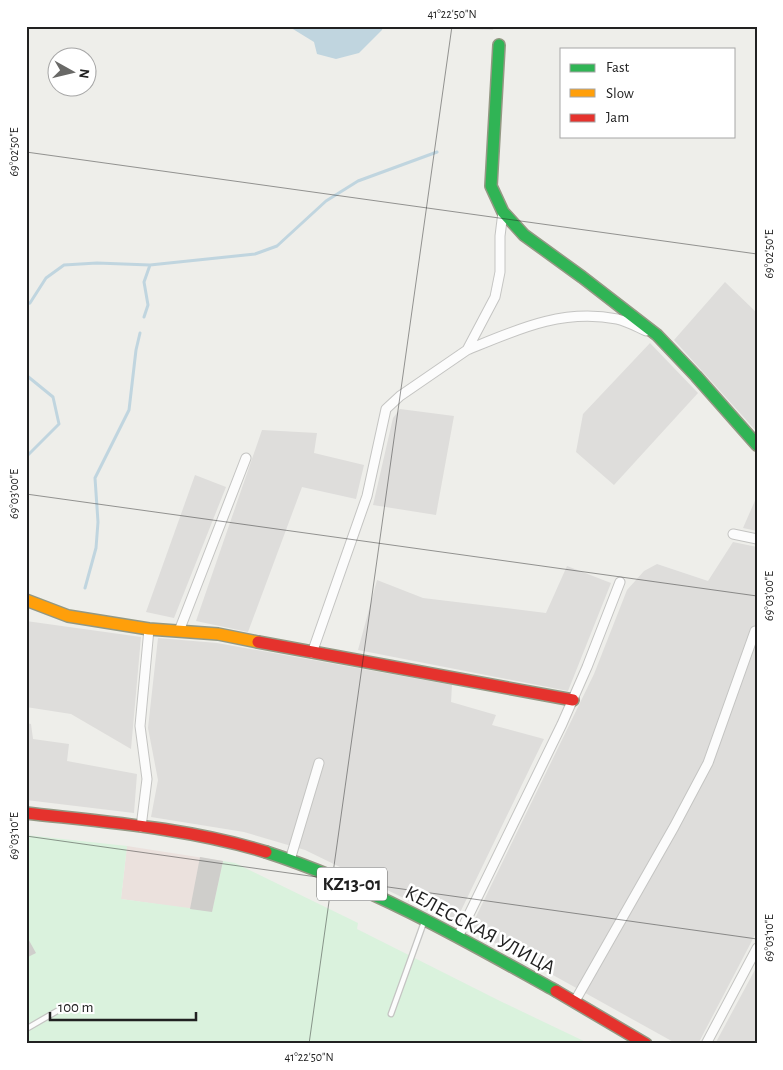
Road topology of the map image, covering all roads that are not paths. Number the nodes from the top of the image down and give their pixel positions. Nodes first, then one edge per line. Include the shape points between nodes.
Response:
1 (499, 45) dead end
2 (504, 212) junction
3 (657, 335) junction
4 (467, 350) junction
5 (757, 445) edge
6 (246, 458) dead end
7 (733, 534) dead end
8 (757, 538) edge
9 (620, 582) dead end
10 (26, 600) edge
11 (149, 629) junction
12 (179, 631) junction
13 (755, 631) dead end
14 (312, 653) junction
15 (573, 700) junction
16 (319, 763) dead end
17 (26, 813) edge
18 (141, 827) junction
19 (290, 860) junction
20 (425, 920) junction
21 (458, 937) junction
22 (757, 948) edge
23 (575, 1002) junction
24 (64, 1007) dead end
25 (391, 1014) dead end
26 (26, 1029) edge
27 (646, 1044) edge
28 (706, 1044) edge

1 - 2 street via 491,186
2 - 3 street via 524,235
2 - 4 street via 495,296
3 - 4 street via 619,320 563,318 525,326
3 - 5 street
4 - 14 street via 386,409 367,496
6 - 12 street
7 - 8 street
9 - 15 street
10 - 11 street via 68,616
11 - 12 street
11 - 18 street via 140,726 148,779
12 - 14 street via 218,634
13 - 23 street via 708,762
14 - 15 street
15 - 21 street
16 - 19 street
17 - 18 street, КЕЛЕССКАЯ УЛИЦА / KZ13-01
18 - 19 street, КЕЛЕССКАЯ УЛИЦА / KZ13-01 via 211,838
19 - 20 street, КЕЛЕССКАЯ УЛИЦА / KZ13-01
20 - 21 street, КЕЛЕССКАЯ УЛИЦА / KZ13-01
20 - 25 lane
21 - 23 street, КЕЛЕССКАЯ УЛИЦА / KZ13-01
22 - 28 street
23 - 27 street, КЕЛЕССКАЯ УЛИЦА / KZ13-01
24 - 26 lane

